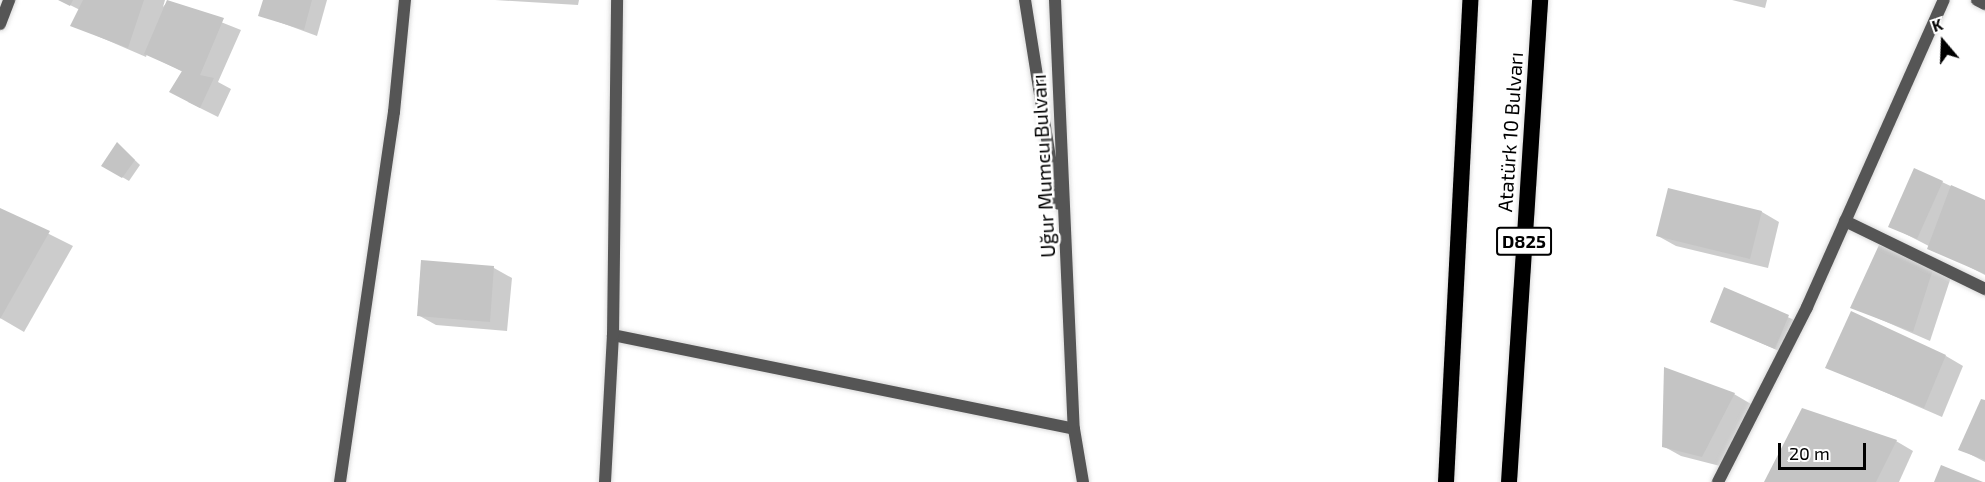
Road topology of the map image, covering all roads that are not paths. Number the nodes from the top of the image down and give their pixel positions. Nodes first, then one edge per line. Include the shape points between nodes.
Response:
1 (9, 0) edge
2 (405, 0) edge
3 (617, 0) edge
4 (1024, 0) edge
5 (1055, 0) edge
6 (1470, 0) edge
7 (1540, 0) edge
8 (1944, 0) edge
9 (1977, 0) edge
10 (1985, 4) edge
11 (0, 24) edge
12 (1845, 221) junction
13 (1067, 272) junction
14 (1985, 289) edge
15 (613, 335) junction
16 (1074, 429) junction
17 (340, 482) edge
18 (605, 482) edge
19 (1083, 482) edge
20 (1446, 482) edge
21 (1509, 482) edge
22 (1718, 482) edge

1 - 11 street
2 - 17 street via 394,112
3 - 15 street
4 - 13 street, Uğur Mumcu Bulvarı
5 - 13 street, Uğur Mumcu Bulvarı
6 - 20 highway
7 - 21 highway, Atatürk 10 Bulvarı / D825
8 - 12 street
9 - 10 street
12 - 14 street
12 - 22 street via 1807,307
13 - 16 street
15 - 16 street
15 - 18 street
16 - 19 street

